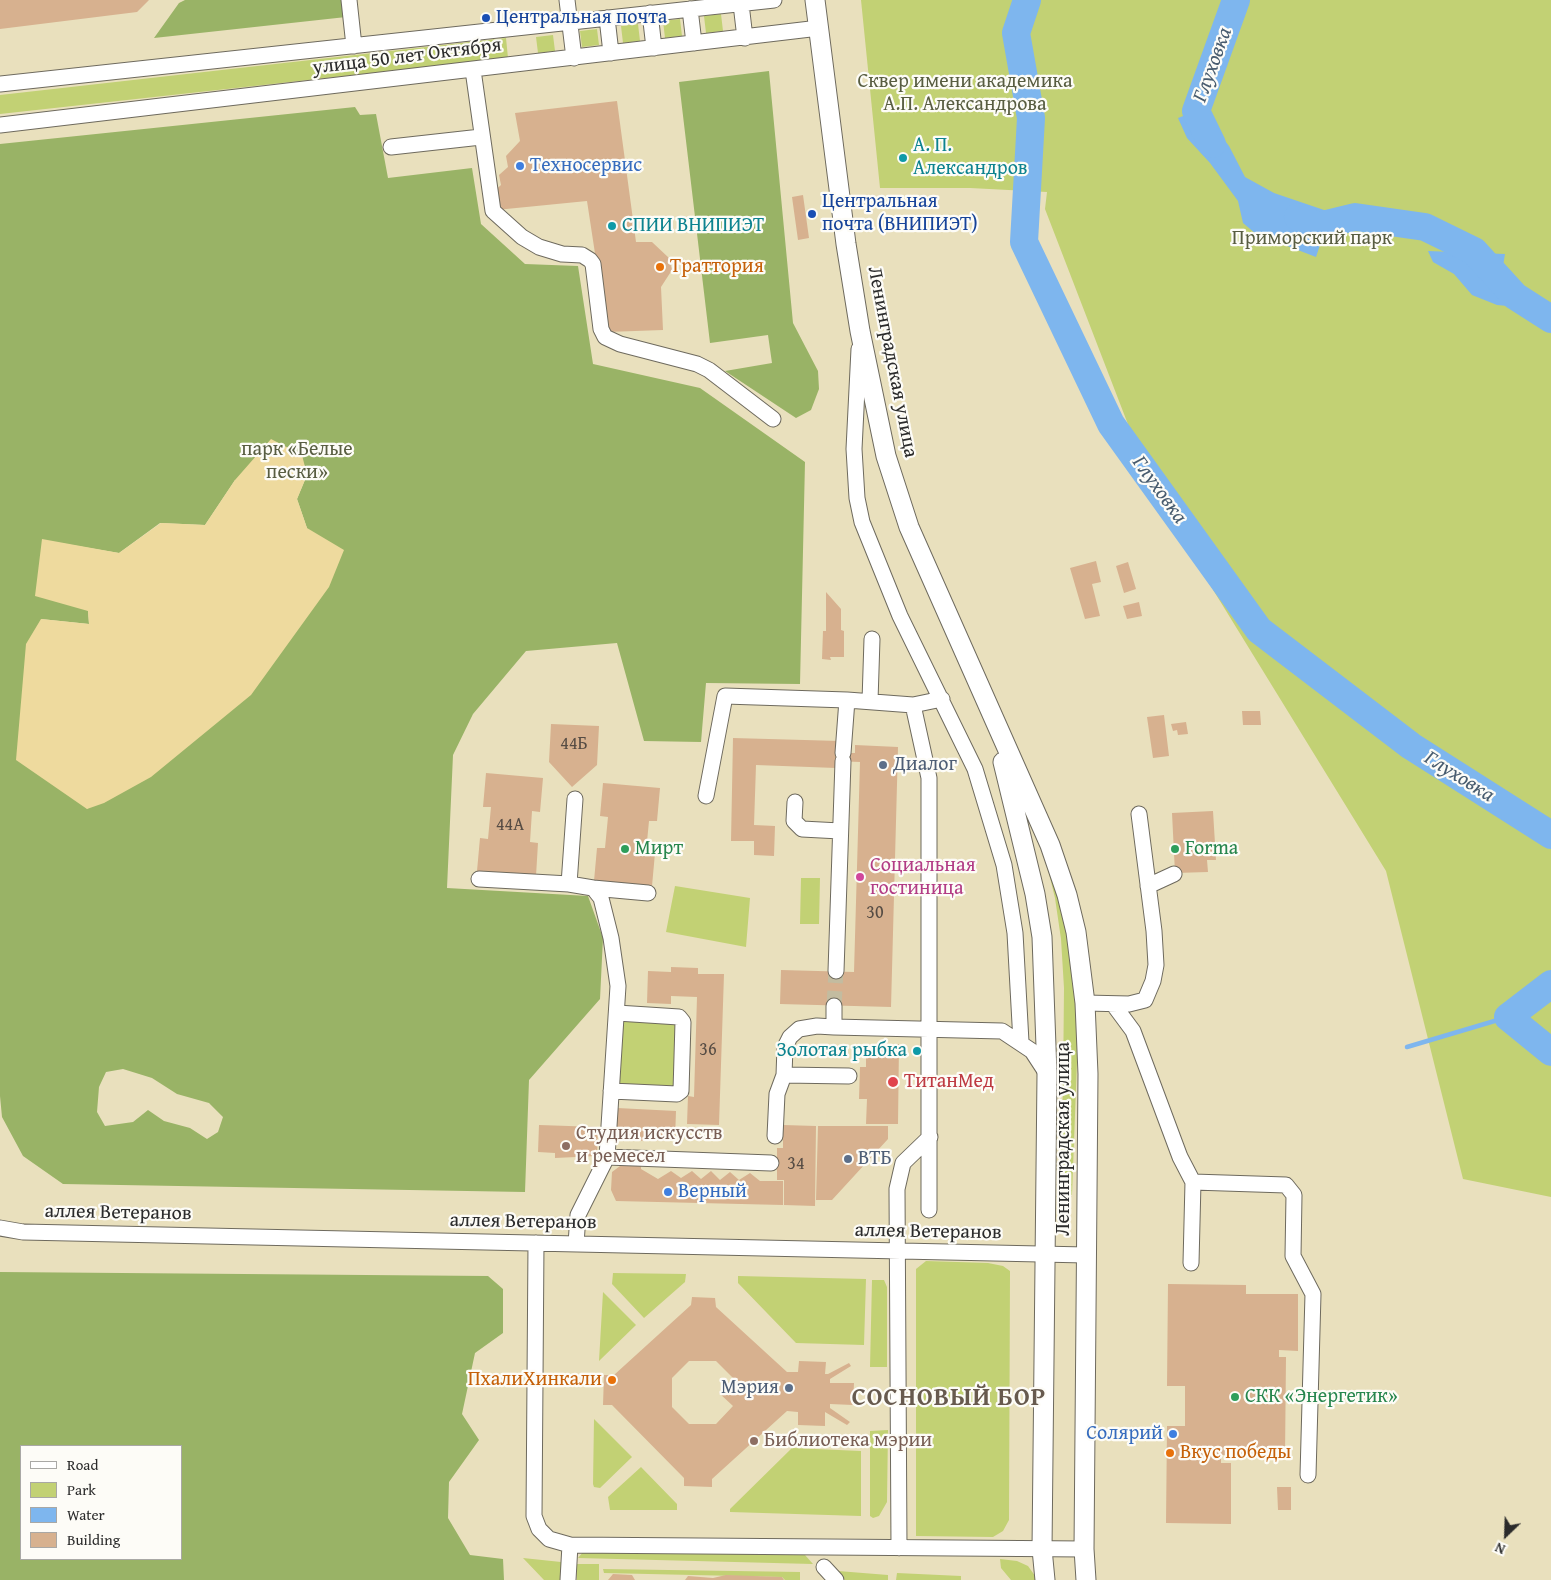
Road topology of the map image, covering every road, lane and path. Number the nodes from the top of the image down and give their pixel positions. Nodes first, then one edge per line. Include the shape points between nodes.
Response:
1 (349, 0) edge
2 (567, 0) edge
3 (774, 0) edge
4 (815, 0) edge
5 (741, 4) junction
6 (690, 9) junction
7 (650, 13) junction
8 (607, 18) junction
9 (570, 22) junction
10 (818, 28) junction
11 (745, 38) junction
12 (694, 43) junction
13 (354, 46) junction
14 (654, 48) junction
15 (611, 53) junction
16 (574, 58) junction
17 (473, 70) junction
18 (0, 84) edge
19 (0, 125) edge
20 (481, 137) junction
21 (391, 147) dead end
22 (860, 331) junction
23 (773, 419) dead end
24 (872, 639) dead end
25 (942, 699) junction
26 (847, 700) junction
27 (870, 701) junction
28 (914, 705) junction
29 (992, 714) junction
30 (706, 796) dead end
31 (574, 799) dead end
32 (795, 802) dead end
33 (1139, 814) dead end
34 (840, 831) junction
35 (1050, 845) junction
36 (1026, 854) junction
37 (1174, 874) dead end
38 (480, 878) dead end
39 (569, 884) junction
40 (1148, 886) junction
41 (593, 888) junction
42 (648, 894) dead end
43 (836, 971) tunnel mouth
44 (1085, 1003) junction
45 (1113, 1004) junction
46 (834, 1006) tunnel mouth
47 (617, 1013) junction
48 (834, 1027) junction
49 (930, 1029) junction
50 (1021, 1042) junction
51 (1047, 1074) junction
52 (784, 1075) junction
53 (849, 1076) dead end
54 (611, 1091) junction
55 (775, 1136) dead end
56 (930, 1137) junction
57 (607, 1157) junction
58 (771, 1163) dead end
59 (1193, 1182) junction
60 (929, 1210) dead end
61 (0, 1228) edge
62 (536, 1243) junction
63 (576, 1244) junction
64 (896, 1251) junction
65 (1046, 1254) junction
66 (1086, 1255) junction
67 (1191, 1263) dead end
68 (1308, 1475) dead end
69 (570, 1545) junction
70 (900, 1548) junction
71 (1042, 1549) junction
72 (1084, 1549) junction
73 (824, 1567) dead end
74 (568, 1580) edge
75 (836, 1580) edge
76 (1045, 1580) edge
77 (1086, 1580) edge

1 - 13 street
2 - 9 street
3 - 5 street, улица 50 лет Октября
4 - 10 main road, Ленинградская улица
5 - 6 street, улица 50 лет Октября
5 - 11 street
6 - 7 street, улица 50 лет Октября
6 - 12 street
7 - 8 street, улица 50 лет Октября
7 - 14 street
8 - 9 street, улица 50 лет Октября
8 - 15 street
9 - 13 street, улица 50 лет Октября
9 - 16 street
10 - 11 street, улица 50 лет Октября
10 - 22 main road, Ленинградская улица via 844,236
11 - 12 street, улица 50 лет Октября
12 - 14 street, улица 50 лет Октября
13 - 18 street, улица 50 лет Октября
14 - 15 street, улица 50 лет Октября
15 - 16 street, улица 50 лет Октября
16 - 17 street, улица 50 лет Октября
17 - 19 street, улица 50 лет Октября
17 - 20 street
20 - 21 street
20 - 23 street via 493,210 522,237 539,247 562,254 582,255 590,260 605,337 697,364
22 - 25 street via 854,449 862,522 900,616
22 - 29 main road, Ленинградская улица via 874,408 895,488 916,544
24 - 27 street
25 - 28 street
25 - 50 street via 974,769 1004,864 1015,933
26 - 27 street
26 - 30 street via 725,696
26 - 34 street
27 - 28 street
28 - 49 street via 929,778
29 - 35 main road, Ленинградская улица
29 - 36 main road, Ленинградская улица
31 - 39 street
32 - 34 street via 794,822 802,829
33 - 40 street
34 - 43 street
35 - 36 main road via 1036,844
35 - 44 main road, Ленинградская улица via 1076,932
36 - 51 main road, Ленинградская улица via 1042,937
37 - 40 street
38 - 39 street
39 - 41 street
40 - 45 street via 1156,965 1150,992 1145,1000
41 - 42 street
41 - 47 street via 601,898 611,938 618,986
44 - 45 street
44 - 66 main road, Ленинградская улица via 1089,1093
45 - 59 street via 1133,1031 1180,1157
46 - 48 street
47 - 54 street
47 - 54 street via 679,1017 683,1022 681,1091 677,1094
48 - 49 street
48 - 52 street via 799,1029 790,1037 785,1046
49 - 50 street via 1002,1031
49 - 56 street
50 - 51 street via 1039,1060
51 - 65 main road, Ленинградская улица
52 - 53 street
52 - 55 street via 777,1094
54 - 57 street
56 - 60 street
56 - 64 street via 903,1163 898,1176
57 - 58 street
57 - 63 street via 578,1215
59 - 67 street
59 - 68 street via 1286,1185 1294,1195 1293,1256 1314,1294
61 - 62 street, аллея Ветеранов via 23,1232
62 - 63 street, аллея Ветеранов
62 - 69 street via 534,1516 538,1529 549,1539
63 - 64 street, аллея Ветеранов
64 - 65 street, аллея Ветеранов
64 - 70 street via 899,1283
65 - 66 street, аллея Ветеранов
65 - 71 main road, Ленинградская улица
66 - 72 main road, Ленинградская улица
69 - 70 street
69 - 74 street
70 - 71 street
71 - 72 street
71 - 76 main road, Ленинградская улица
72 - 77 main road, Ленинградская улица
73 - 75 street

